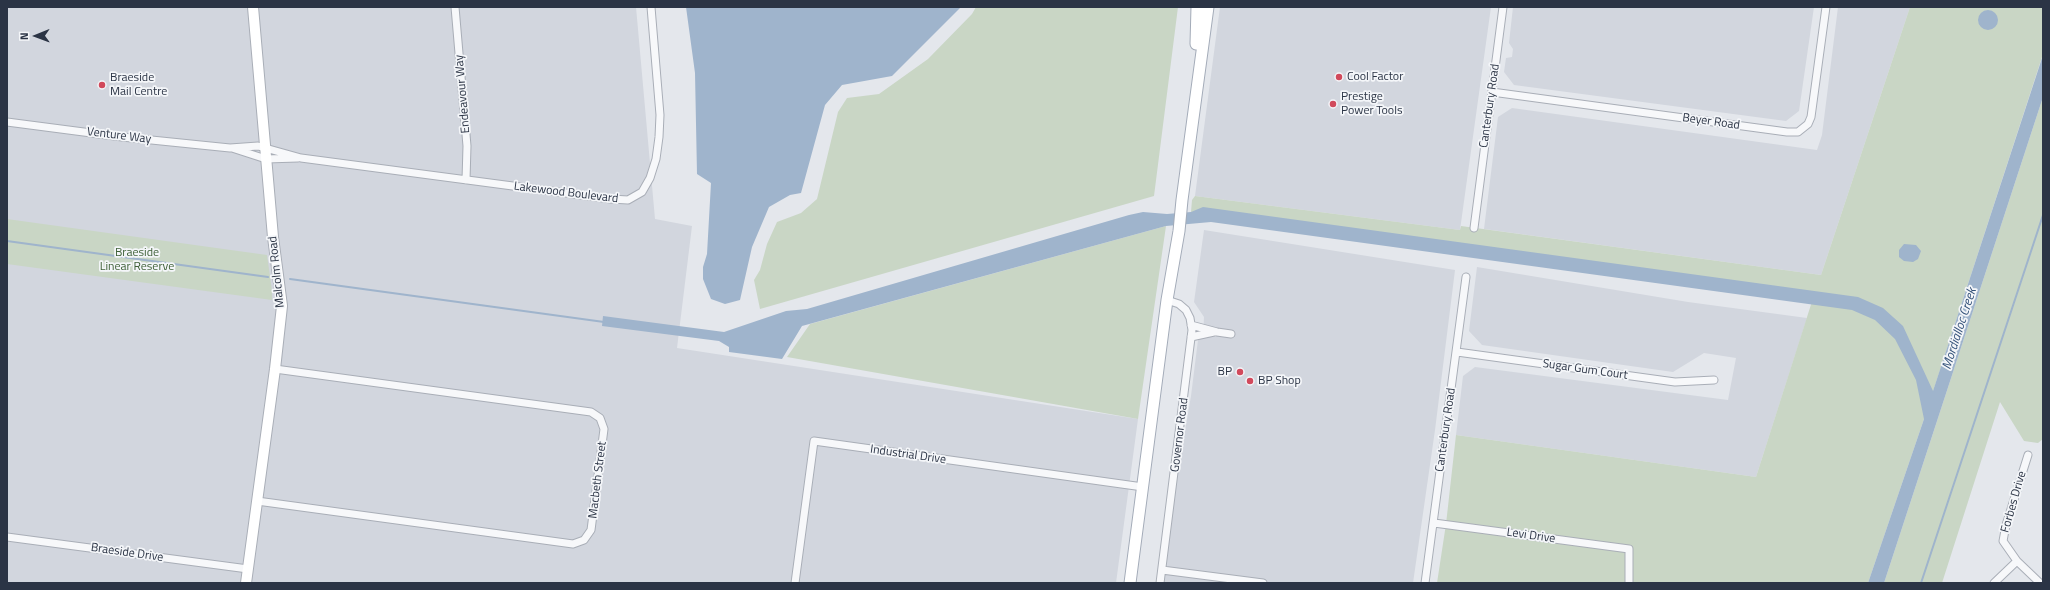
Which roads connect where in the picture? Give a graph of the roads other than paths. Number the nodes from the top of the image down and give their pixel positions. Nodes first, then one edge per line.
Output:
1 (253, 7) edge
2 (455, 7) edge
3 (651, 7) edge
4 (1198, 7) edge
5 (1208, 7) edge
6 (1503, 7) edge
7 (1826, 7) edge
8 (1492, 92) junction
9 (1195, 100) junction
10 (7, 122) edge
11 (265, 147) junction
12 (230, 148) junction
13 (301, 158) junction
14 (266, 159) junction
15 (466, 180) junction
16 (1474, 228) dead end
17 (1466, 276) dead end
18 (1167, 300) junction
19 (1191, 325) junction
20 (1217, 332) junction
21 (1231, 334) dead end
22 (1192, 336) junction
23 (1456, 352) junction
24 (275, 369) junction
25 (1714, 380) dead end
26 (2028, 455) dead end
27 (1143, 487) junction
28 (257, 501) junction
29 (1434, 522) junction
30 (7, 537) edge
31 (2017, 561) junction
32 (248, 569) junction
33 (1162, 570) junction
34 (246, 583) edge
35 (795, 583) edge
36 (1130, 583) edge
37 (1160, 583) edge
38 (1263, 583) edge
39 (1425, 583) edge
40 (1629, 583) edge
41 (1994, 583) edge
42 (2040, 583) edge

1 - 11 street, Malcolm Road
2 - 15 street, Endeavour Way
3 - 15 street, Lakewood Boulevard
4 - 9 main road
5 - 9 main road
6 - 8 street, Canterbury Road
7 - 8 street, Beyer Road
8 - 16 street, Canterbury Road
9 - 18 main road
10 - 12 street, Venture Way
11 - 12 street, Venture Way
11 - 13 street, Lakewood Boulevard
11 - 14 street, Malcolm Road
12 - 14 street, Venture Way
13 - 14 street, Lakewood Boulevard
13 - 15 street, Lakewood Boulevard
14 - 24 street, Malcolm Road
17 - 23 street, Canterbury Road
18 - 19 street, Governor Road
18 - 27 main road
19 - 20 street
19 - 22 street, Governor Road
20 - 21 street
20 - 22 street
22 - 33 street, Governor Road
23 - 25 street, Sugar Gum Court
23 - 29 street, Canterbury Road
24 - 28 street, Malcolm Road
24 - 28 street, Macbeth Street
26 - 31 street, Forbes Drive
27 - 35 street, Industrial Drive
27 - 36 main road
28 - 32 street, Malcolm Road
29 - 39 street, Canterbury Road
29 - 40 street, Levi Drive
30 - 32 street, Braeside Drive
31 - 41 street
31 - 42 street, Forbes Drive
32 - 34 street, Malcolm Road
33 - 37 street, Governor Road
33 - 38 street

